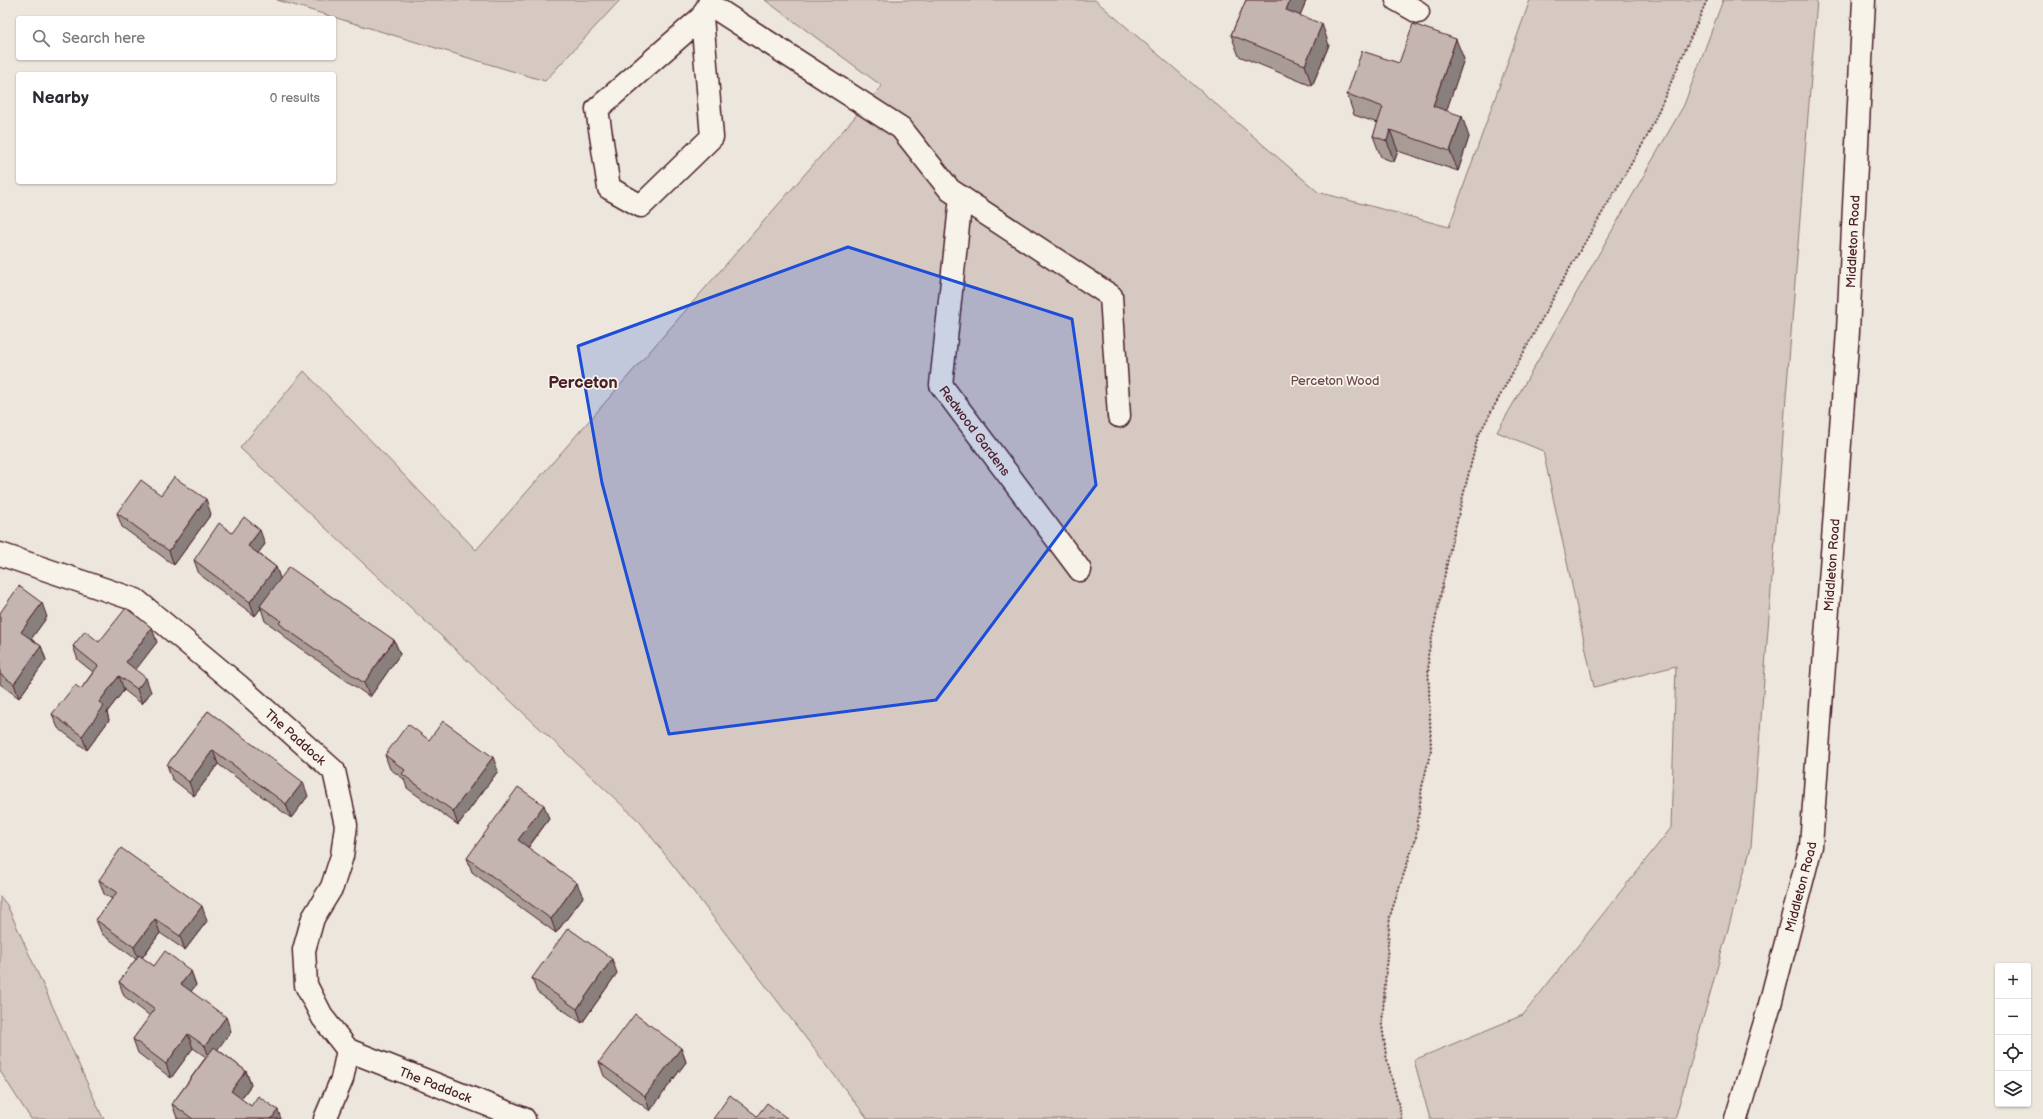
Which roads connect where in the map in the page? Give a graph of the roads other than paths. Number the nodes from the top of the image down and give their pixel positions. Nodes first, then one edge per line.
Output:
1 (1397, 0) edge
2 (1864, 0) edge
3 (707, 7) edge
4 (1418, 12) dead end
5 (961, 197) junction
6 (1119, 416) dead end
7 (0, 554) edge
8 (1080, 570) dead end
9 (348, 1050) junction
10 (325, 1119) edge
11 (524, 1119) edge
12 (1736, 1119) edge

1 - 4 main road
2 - 12 main road, Middleton Road
3 - 3 main road
3 - 5 main road
5 - 6 main road
5 - 8 main road, Redwood Gardens
7 - 9 main road, The Paddock
9 - 10 main road
9 - 11 main road, The Paddock

